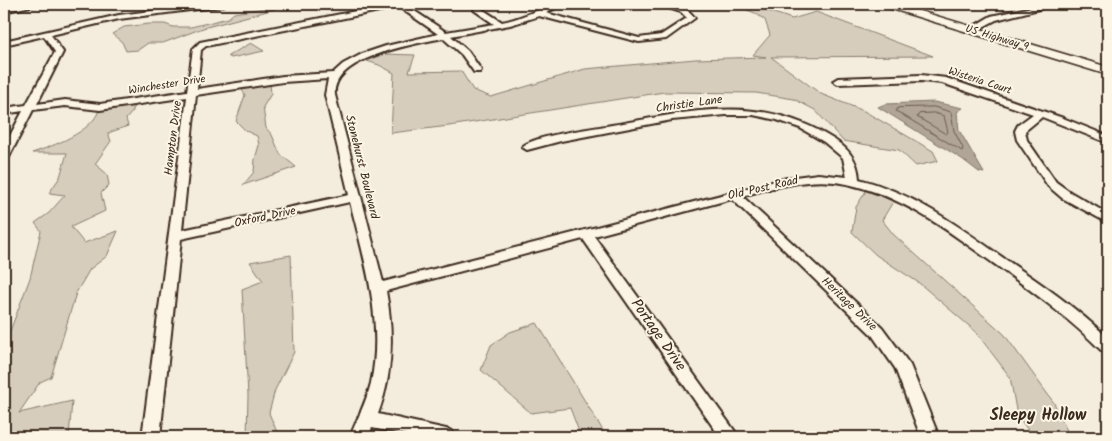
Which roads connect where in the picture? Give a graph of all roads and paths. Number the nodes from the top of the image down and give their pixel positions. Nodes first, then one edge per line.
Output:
1 (36, 4) edge
2 (178, 4) edge
3 (222, 4) edge
4 (400, 4) edge
5 (488, 4) edge
6 (560, 4) edge
7 (660, 4) edge
8 (886, 4) edge
9 (903, 4) edge
10 (1054, 4) edge
11 (4, 10) edge
12 (171, 11) junction
13 (539, 14) junction
14 (501, 25) junction
15 (978, 26) junction
16 (46, 33) junction
17 (444, 36) junction
18 (4, 43) edge
19 (1108, 65) edge
20 (477, 70) dead end
21 (1108, 71) edge
22 (334, 76) junction
23 (838, 81) dead end
24 (192, 93) junction
25 (30, 107) junction
26 (4, 111) edge
27 (1040, 114) junction
28 (1108, 140) edge
29 (527, 147) dead end
30 (4, 157) edge
31 (853, 182) junction
32 (734, 196) junction
33 (355, 197) junction
34 (1108, 219) edge
35 (586, 234) junction
36 (175, 236) junction
37 (378, 288) junction
38 (1108, 347) edge
39 (369, 420) junction
40 (151, 437) edge
41 (359, 437) edge
42 (446, 437) edge
43 (730, 437) edge
44 (930, 437) edge

1 - 11 street
2 - 12 street
3 - 12 street
4 - 17 street
4 - 24 street, Hampton Drive
5 - 14 street
6 - 13 street
7 - 13 street
8 - 21 highway, US Highway 9
9 - 15 highway, US Highway 9
10 - 15 street
12 - 16 street
13 - 14 street
14 - 17 street
15 - 19 highway, US Highway 9
16 - 18 street
16 - 25 street
17 - 20 street
17 - 22 street
22 - 24 street, Winchester Drive
22 - 33 street, Stonehurst Boulevard
23 - 27 street, Wisteria Court
24 - 25 street, Winchester Drive
24 - 36 street, Hampton Drive
25 - 26 street, Winchester Drive
25 - 30 street
27 - 28 street, Wisteria Court
27 - 34 street
29 - 31 street, Christie Lane
31 - 32 street, Old Post Road
31 - 38 street, Old Post Road
32 - 35 street, Old Post Road
32 - 44 street, Heritage Drive
33 - 36 street, Oxford Drive
33 - 37 street, Stonehurst Boulevard
35 - 37 street, Old Post Road
35 - 43 street, Portage Drive
36 - 40 street, Hampton Drive
37 - 39 street, Stonehurst Boulevard
39 - 41 street, Stonehurst Boulevard
39 - 42 street

